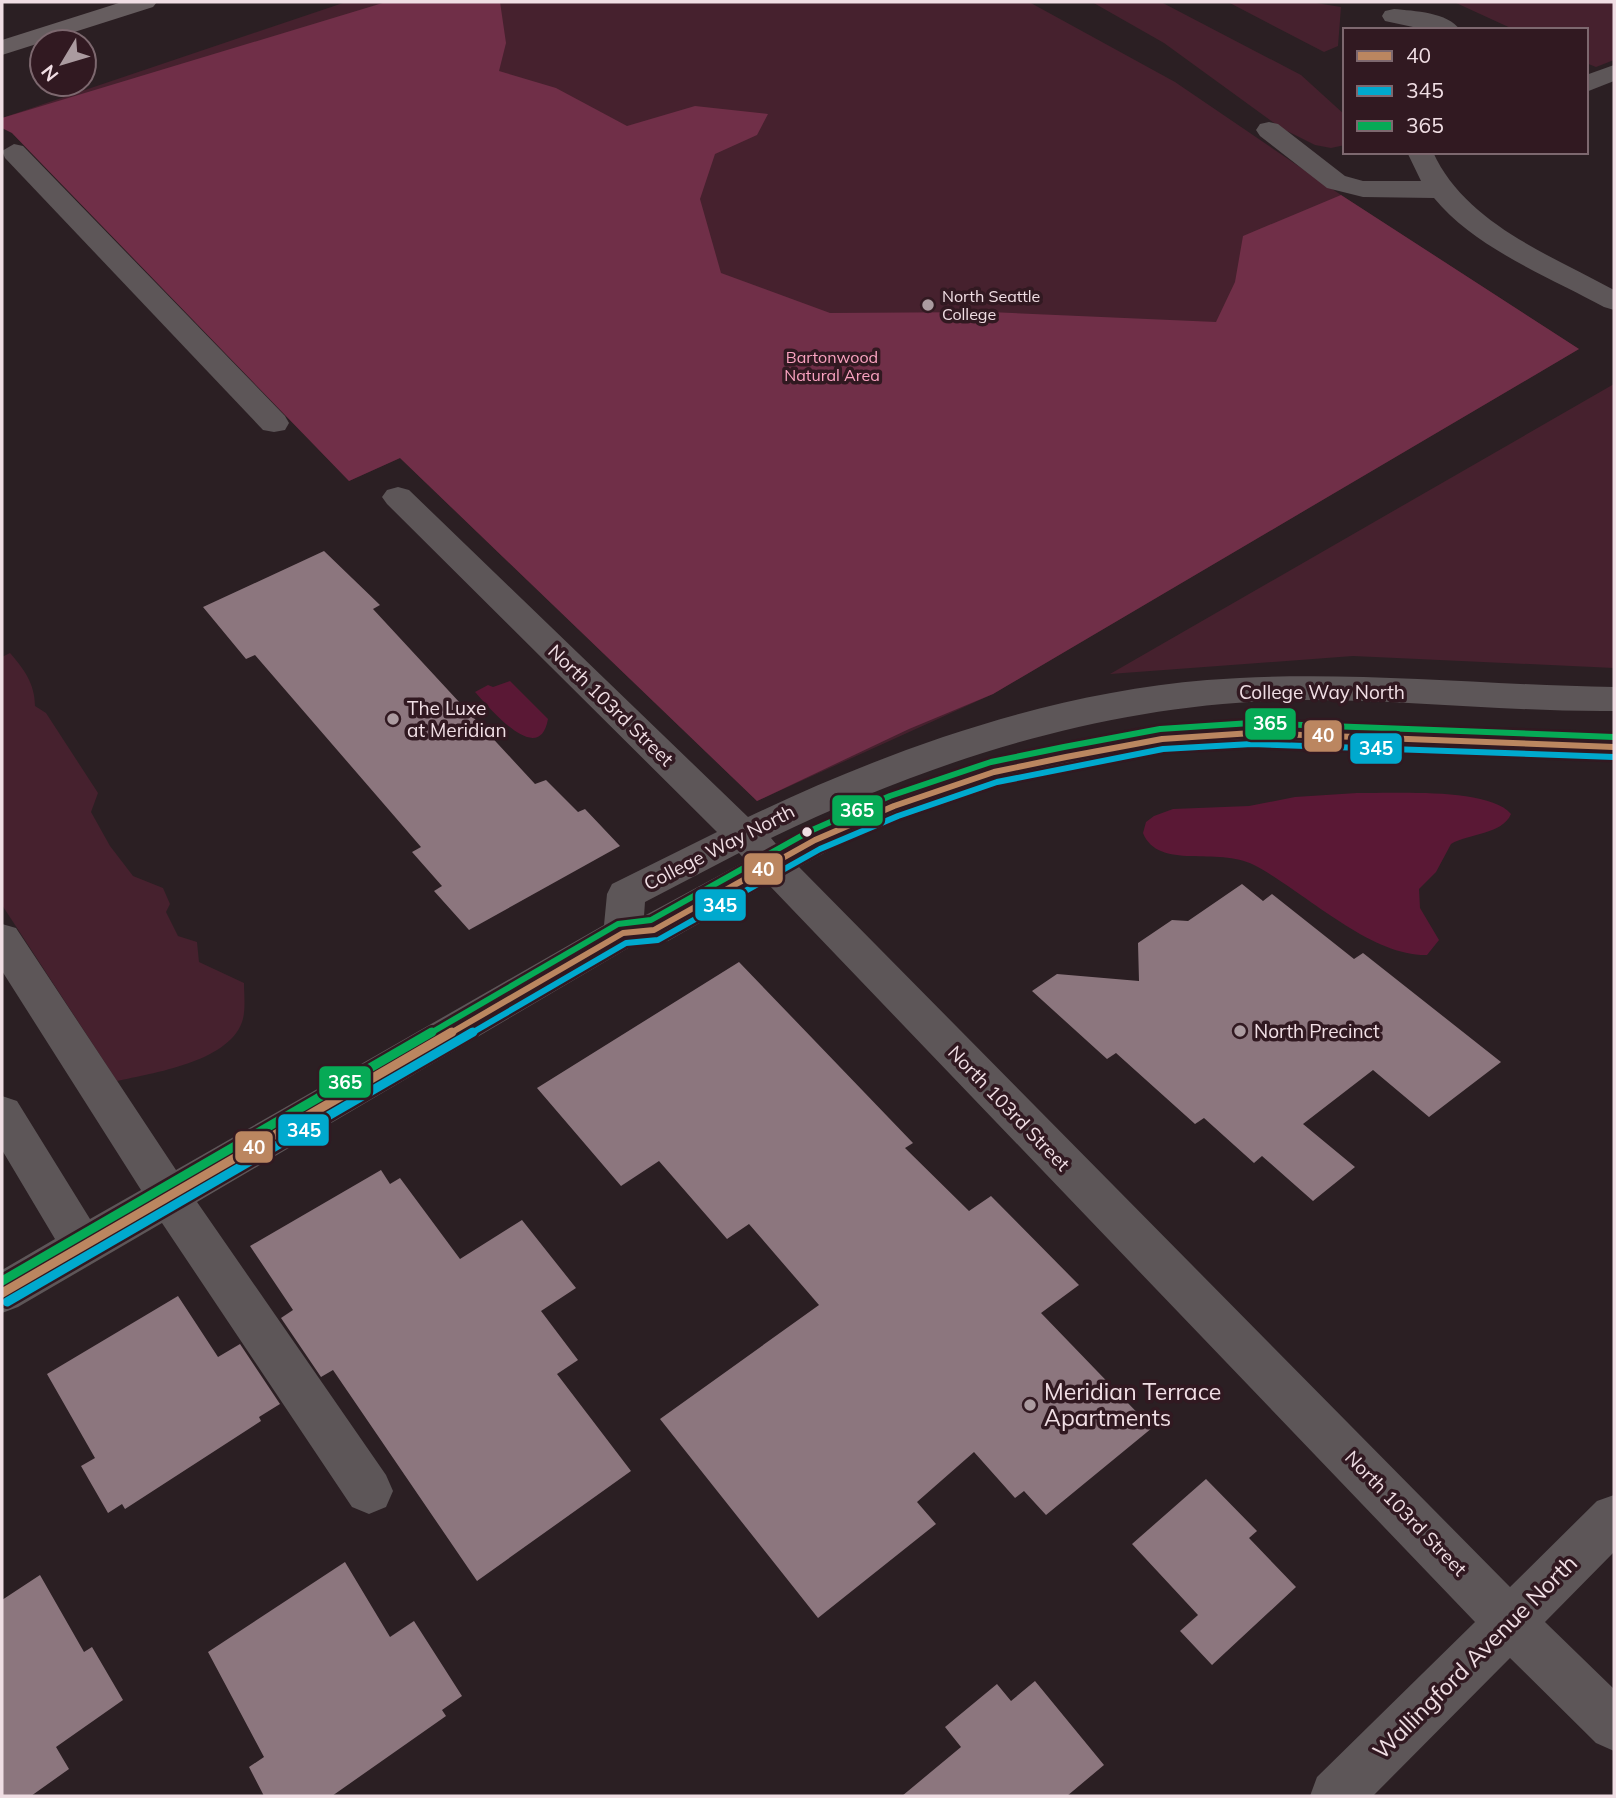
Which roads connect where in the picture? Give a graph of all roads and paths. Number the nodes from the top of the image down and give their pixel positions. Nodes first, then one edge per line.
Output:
1 (131, 2) edge
2 (145, 2) edge
3 (1393, 16) edge
4 (1443, 28) edge
5 (2, 39) edge
6 (2, 48) edge
7 (1614, 72) edge
8 (1588, 84) edge
9 (1269, 130) dead end
10 (14, 152) dead end
11 (1421, 154) edge
12 (1440, 190) junction
13 (1614, 301) edge
14 (274, 423) dead end
15 (398, 498) dead end
16 (1614, 699) edge
17 (1614, 747) edge
18 (757, 849) junction
19 (2, 939) edge
20 (2, 1113) edge
21 (169, 1197) junction
22 (83, 1246) junction
23 (2, 1293) edge
24 (369, 1491) dead end
25 (1614, 1518) edge
26 (1511, 1623) junction
27 (1614, 1725) edge
28 (1336, 1796) edge

1 - 5 highway
2 - 6 highway
3 - 4 street
7 - 8 street
9 - 12 street
10 - 14 street
11 - 12 street
12 - 13 street
15 - 18 street, North 103rd Street
16 - 18 street, College Way North
17 - 18 street, College Way North
18 - 21 street, College Way North
18 - 26 street, North 103rd Street
19 - 21 street
20 - 22 street
21 - 22 street
21 - 24 street
22 - 23 street
25 - 26 street, Wallingford Avenue North
26 - 27 street, North 103rd Street
26 - 28 street, Wallingford Avenue North

